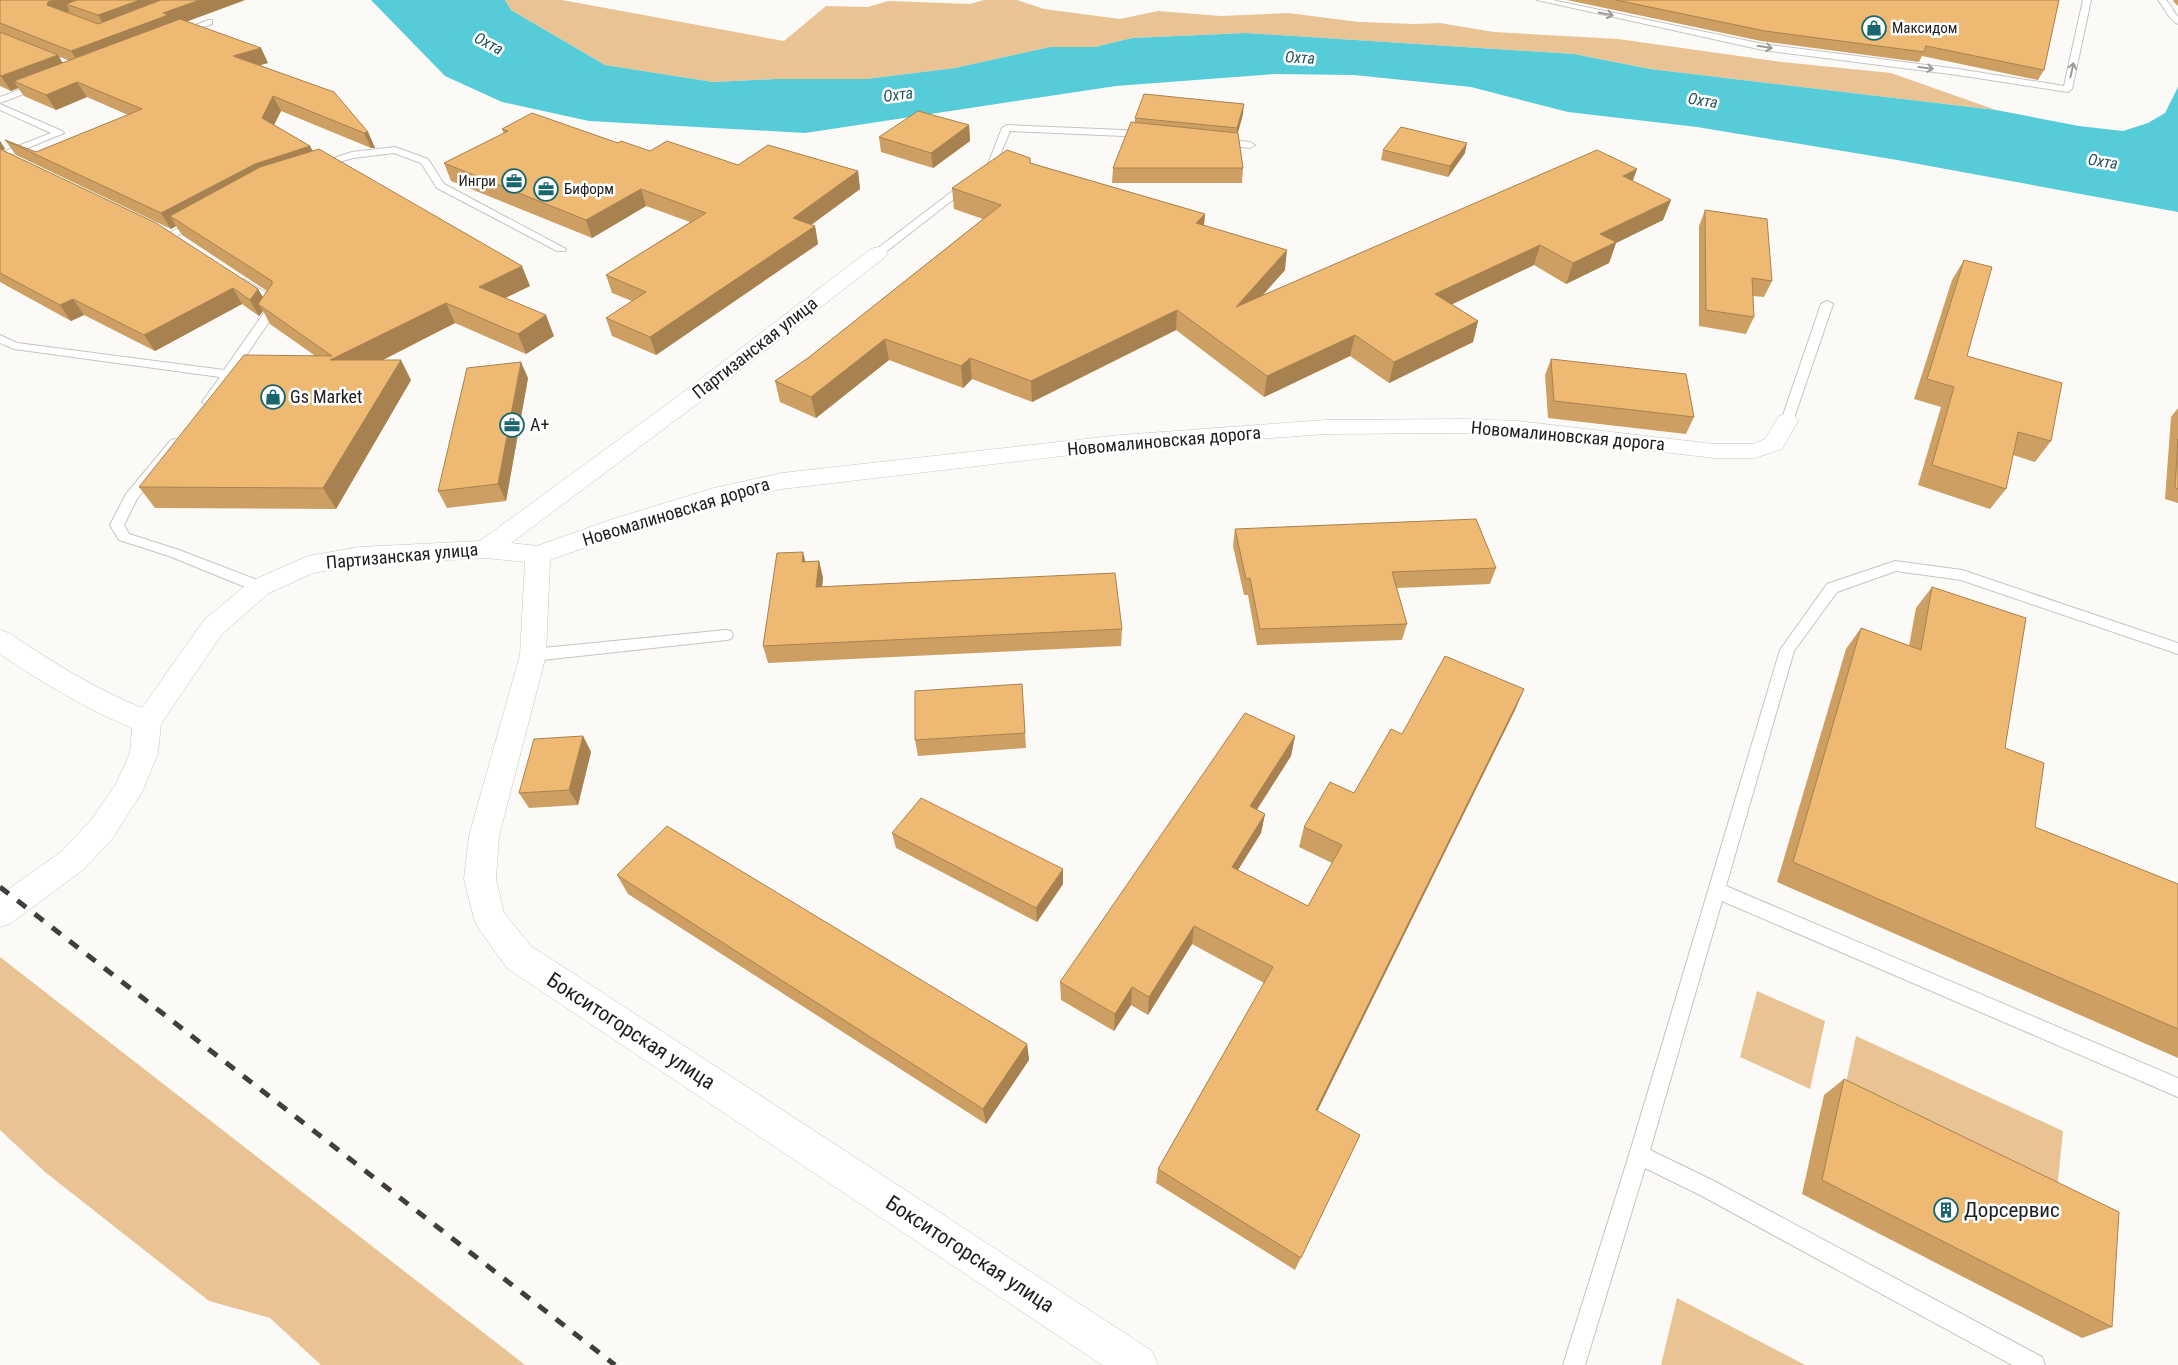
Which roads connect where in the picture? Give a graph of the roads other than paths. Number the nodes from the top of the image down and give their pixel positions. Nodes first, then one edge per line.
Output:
1 (1541, 0) edge
2 (2087, 0) edge
3 (2162, 0) edge
4 (209, 22) dead end
5 (2178, 22) edge
6 (172, 35) edge
7 (44, 84) edge
8 (3, 97) edge
9 (0, 107) edge
10 (1156, 135) edge
11 (1212, 141) edge
12 (1250, 145) dead end
13 (2, 156) edge
14 (21, 164) edge
15 (310, 167) edge
16 (206, 216) edge
17 (170, 235) edge
18 (561, 249) dead end
19 (878, 253) joint
20 (234, 276) edge
21 (1828, 304) dead end
22 (0, 338) edge
23 (227, 374) junction
24 (202, 409) edge
25 (1787, 421) joint
26 (184, 431) edge
27 (486, 549) junction
28 (538, 555) junction
29 (260, 587) junction
30 (726, 635) dead end
31 (0, 640) edge
32 (2178, 649) edge
33 (532, 655) junction
34 (147, 722) junction
35 (1716, 890) junction
36 (0, 913) edge
37 (2178, 1088) edge
38 (1639, 1155) junction
39 (1138, 1365) edge
40 (1574, 1365) edge
41 (2034, 1365) edge

1 -> 2 lane
3 - 5 lane
4 - 6 lane
7 - 8 lane
9 - 13 lane
10 - 19 lane
11 - 12 lane
13 - 14 lane
15 - 18 lane
16 - 17 lane
19 - 27 street, Партизанская улица
20 - 23 lane
21 - 25 lane
22 - 23 lane
23 - 24 lane
25 - 28 street, Новомалиновская дорога
26 - 29 lane
27 - 28 street
27 - 29 street, Партизанская улица
28 - 33 street, Бокситогорская улица
29 - 34 street, Партизанская улица
30 - 33 lane
31 - 34 street
32 - 35 lane
33 - 39 street, Бокситогорская улица
34 - 36 street, Партизанская улица
35 - 37 lane
35 - 38 lane
38 - 40 lane
38 - 41 lane

